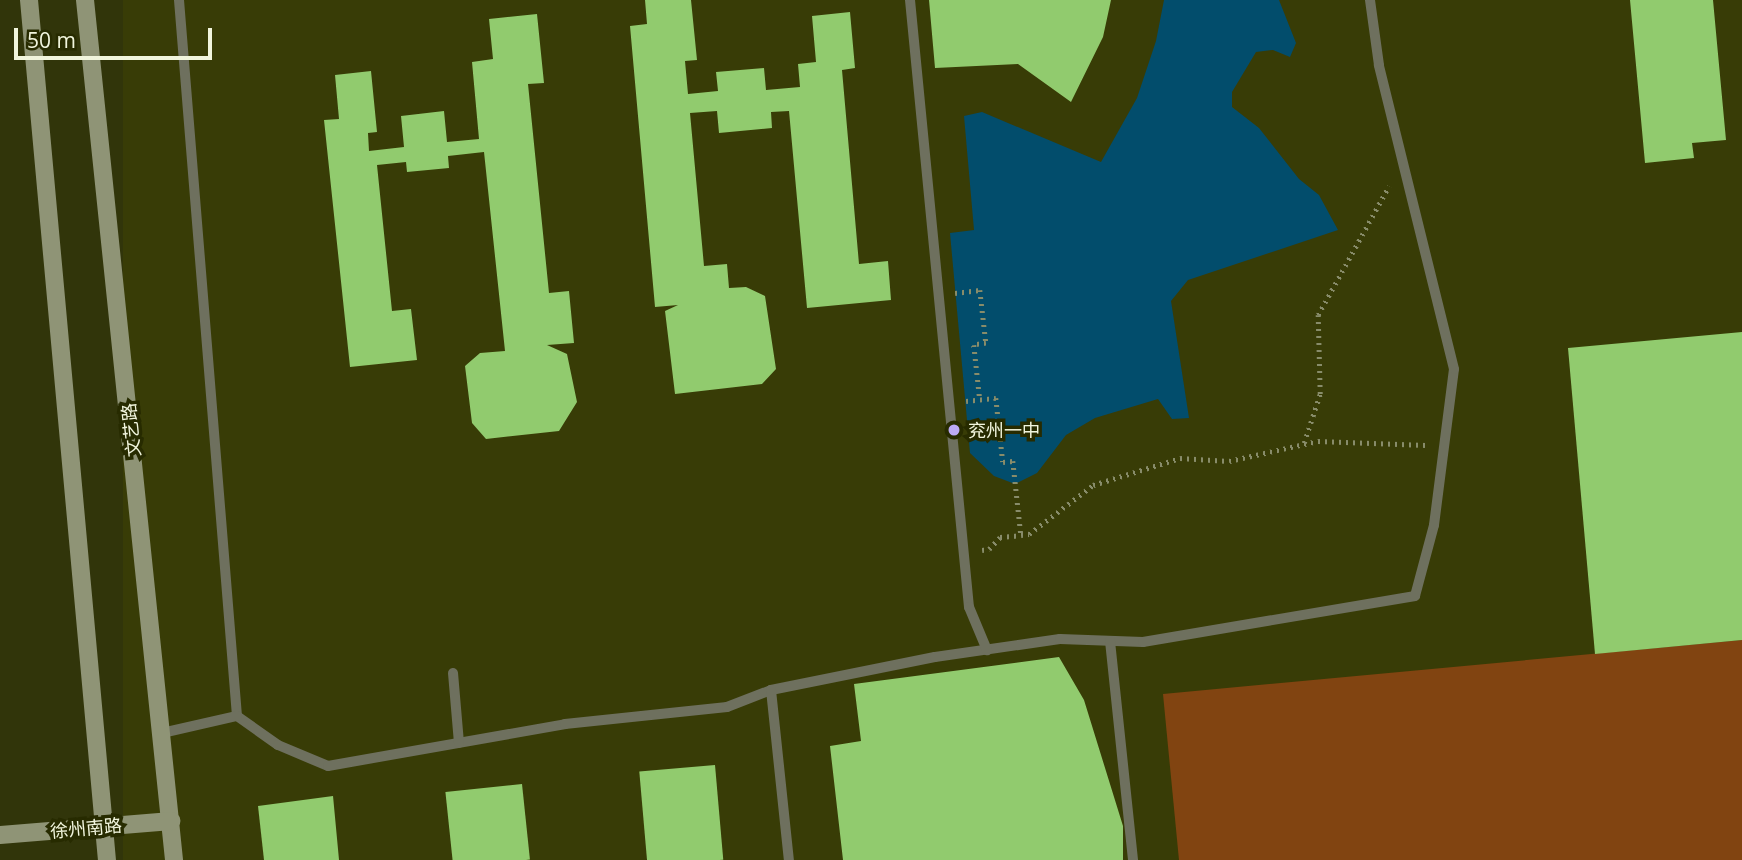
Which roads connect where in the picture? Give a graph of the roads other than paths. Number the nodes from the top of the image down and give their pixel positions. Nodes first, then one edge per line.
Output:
1 (29, 0) edge
2 (85, 0) edge
3 (178, 0) edge
4 (910, 0) edge
5 (1370, 0) edge
6 (1110, 641) junction
7 (987, 650) junction
8 (453, 673) dead end
9 (771, 690) junction
10 (237, 716) junction
11 (162, 733) junction
12 (459, 743) junction
13 (171, 821) junction
14 (104, 827) junction
15 (0, 835) edge
16 (107, 860) edge
17 (174, 860) edge
18 (789, 860) edge
19 (1133, 860) edge

1 - 14 main road
2 - 11 main road, 文艺路
3 - 10 lane
4 - 7 lane
5 - 6 lane
6 - 7 lane
6 - 19 lane
7 - 9 lane
8 - 12 lane
9 - 12 lane
9 - 18 lane
10 - 11 lane
10 - 12 lane
11 - 13 main road, 文艺路
13 - 14 main road, 徐州南路
13 - 17 main road, 文艺路
14 - 15 main road, 徐州南路
14 - 16 main road

